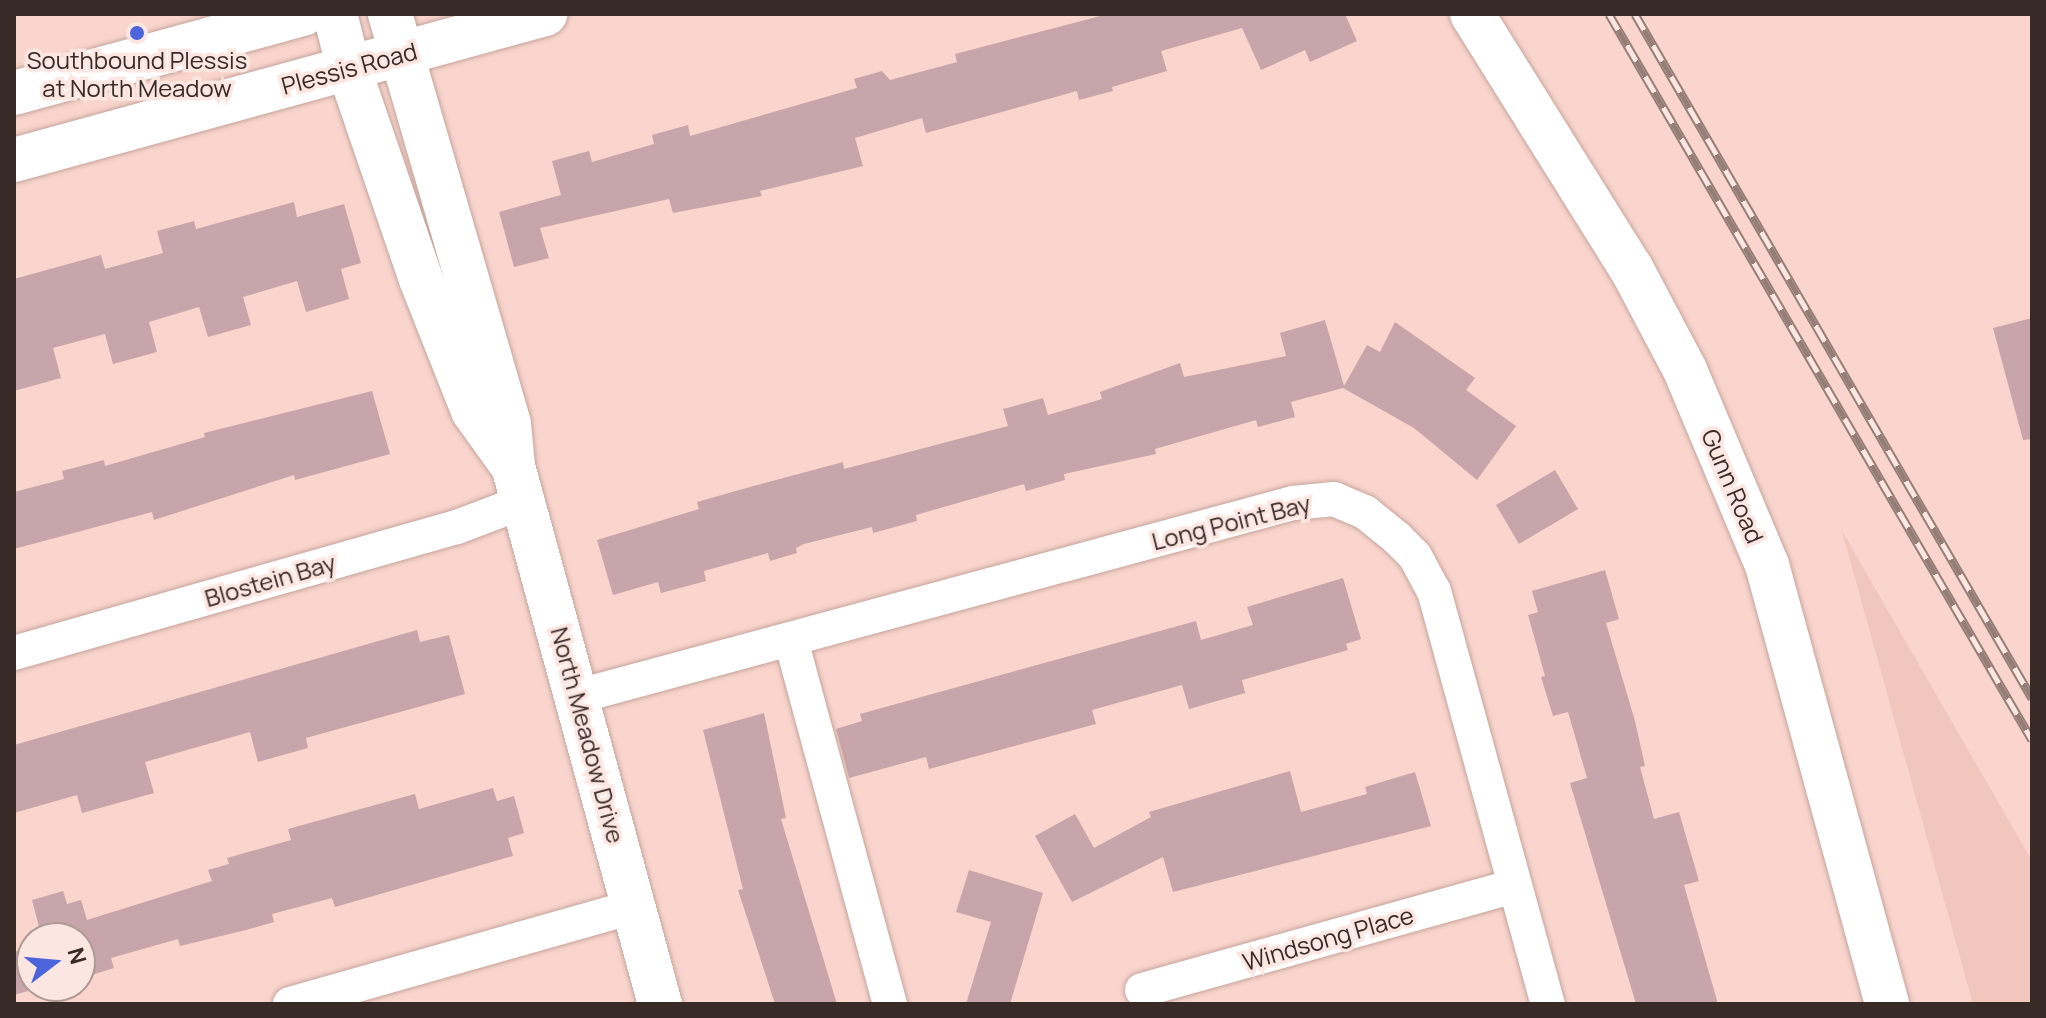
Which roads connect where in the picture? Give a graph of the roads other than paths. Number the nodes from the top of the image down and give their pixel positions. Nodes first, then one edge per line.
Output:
1 (303, 14) edge
2 (335, 14) edge
3 (545, 14) edge
4 (1472, 14) edge
5 (396, 34) edge
6 (349, 69) junction
7 (14, 93) edge
8 (14, 160) edge
9 (518, 484) junction
10 (791, 640) junction
11 (14, 653) edge
12 (579, 696) junction
13 (1514, 886) junction
14 (633, 907) junction
15 (1142, 990) dead end
16 (290, 1004) edge
17 (660, 1004) edge
18 (890, 1004) edge
19 (1548, 1004) edge
20 (1887, 1004) edge

1 - 7 street
2 - 6 street, North Meadow Drive
3 - 5 street, Plessis Road
4 - 20 street, Gunn Road
5 - 6 street, Plessis Road
5 - 9 street, North Meadow Drive
6 - 8 street, Plessis Road
6 - 9 street, North Meadow Drive
9 - 11 street, Blostein Bay
9 - 12 street, North Meadow Drive
10 - 12 street, Long Point Bay
10 - 13 street, Long Point Bay
10 - 18 street
12 - 14 street, North Meadow Drive
13 - 15 street, Windsong Place
13 - 19 street, Long Point Bay
14 - 16 street
14 - 17 street, North Meadow Drive

